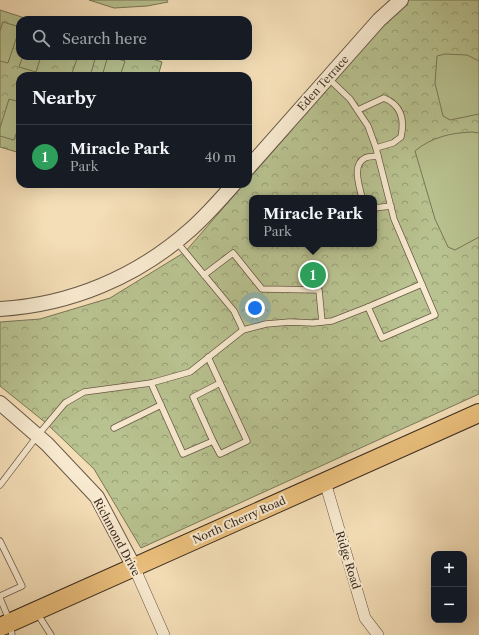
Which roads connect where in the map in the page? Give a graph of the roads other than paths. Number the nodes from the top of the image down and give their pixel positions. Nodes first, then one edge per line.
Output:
1 (401, 0) edge
2 (328, 78) junction
3 (358, 110) junction
4 (376, 148) junction
5 (378, 156) junction
6 (252, 164) edge
7 (230, 188) edge
8 (361, 195) edge
9 (390, 206) junction
10 (377, 208) edge
11 (176, 241) junction
12 (204, 275) junction
13 (422, 284) junction
14 (368, 307) junction
15 (0, 309) edge
16 (322, 322) junction
17 (243, 330) junction
18 (208, 357) junction
19 (151, 383) junction
20 (220, 383) junction
21 (0, 402) edge
22 (161, 405) junction
23 (479, 413) edge
24 (114, 428) dead end
25 (38, 435) junction
26 (213, 441) junction
27 (325, 482) junction
28 (0, 485) edge
29 (0, 541) edge
30 (134, 566) junction
31 (0, 597) edge
32 (36, 611) junction
33 (7, 628) edge
34 (51, 635) edge
35 (164, 635) edge
36 (378, 635) edge

1 - 2 street, Eden Terrace
2 - 3 lane
2 - 6 street, Eden Terrace
3 - 4 lane
3 - 4 lane
4 - 5 lane
5 - 8 lane
5 - 9 lane
7 - 11 street
9 - 10 lane
9 - 13 lane
11 - 12 lane
11 - 15 street
12 - 16 lane
12 - 17 lane
13 - 14 lane
13 - 14 lane
14 - 16 lane
16 - 17 lane
17 - 18 lane
18 - 19 lane
18 - 20 lane
19 - 22 lane
19 - 25 lane
20 - 26 lane
20 - 26 lane
21 - 25 street, Richmond Drive
22 - 24 lane
22 - 26 lane
23 - 27 main road, North Cherry Road
25 - 28 lane
25 - 30 street, Richmond Drive
27 - 30 main road, North Cherry Road
27 - 36 street, Ridge Road
29 - 31 lane
30 - 32 main road, North Cherry Road
30 - 35 street, Richmond Drive
31 - 33 lane
32 - 33 main road, North Cherry Road
32 - 34 lane

